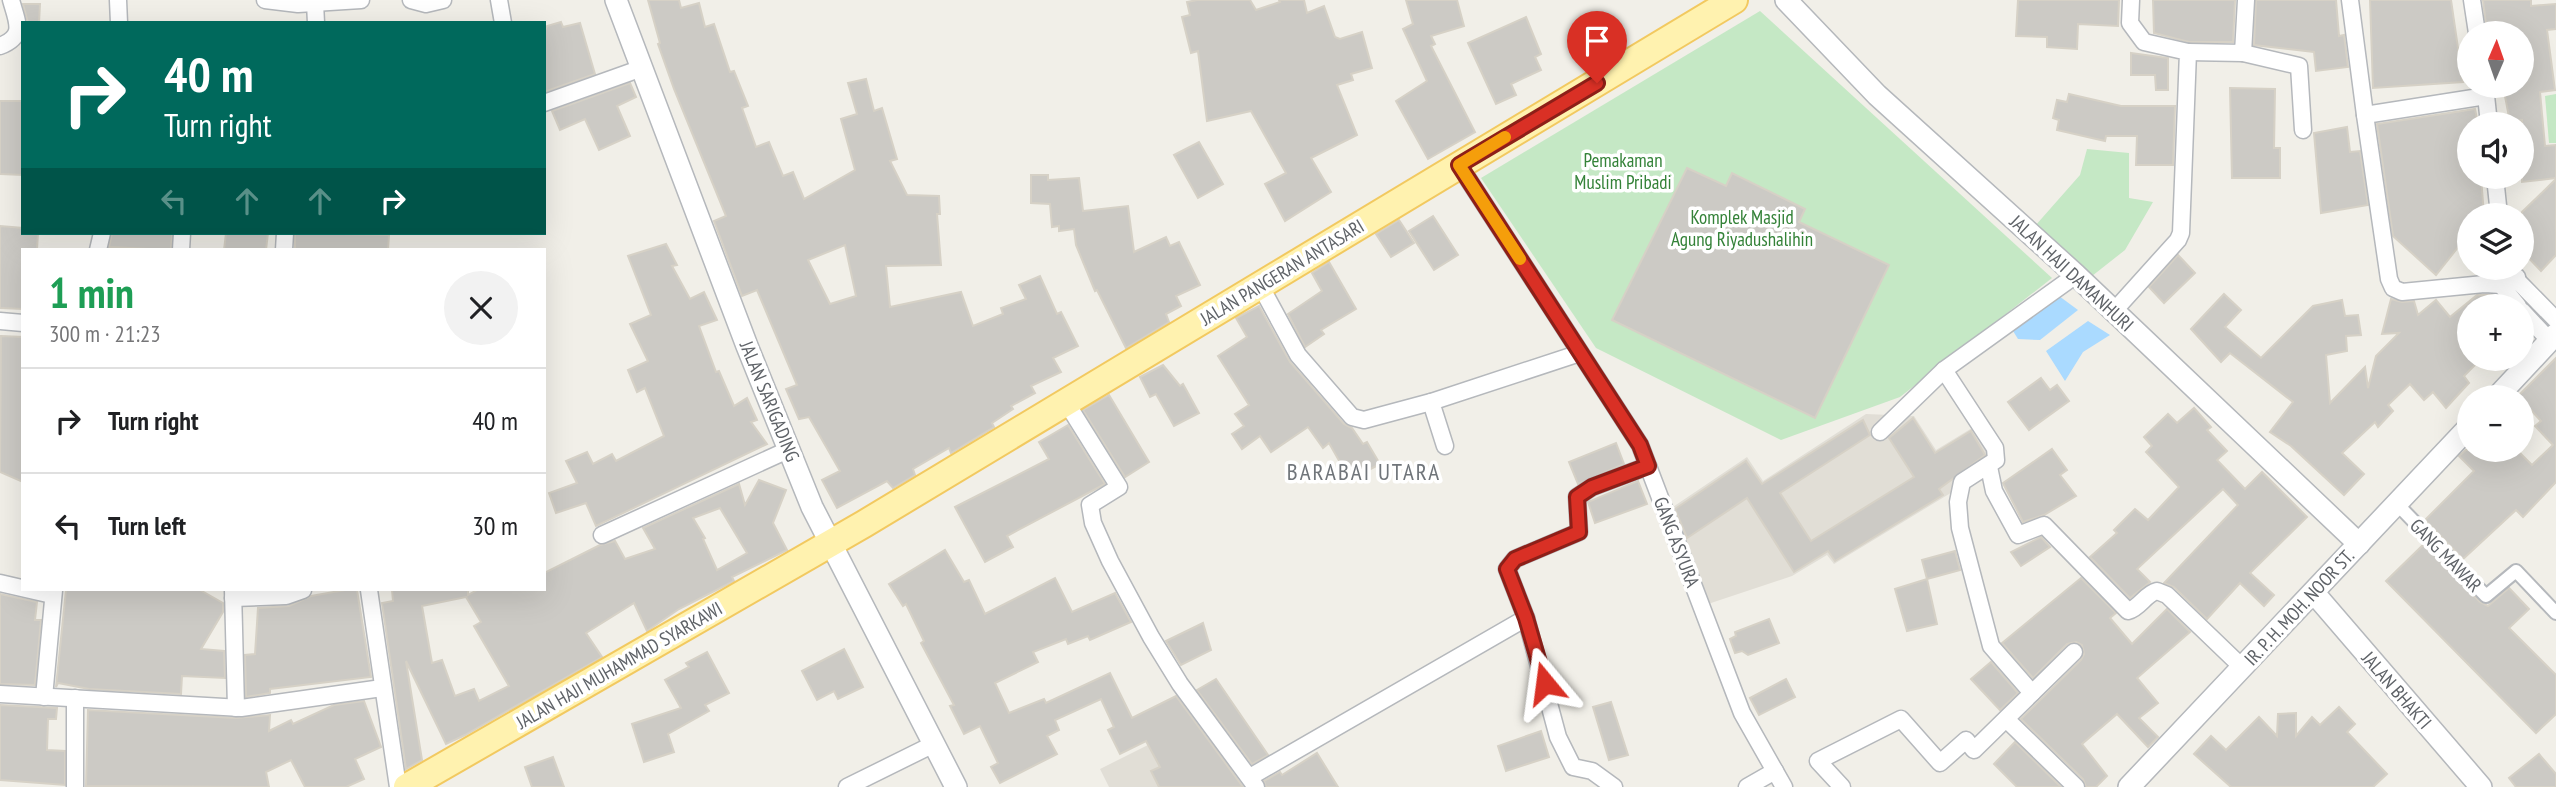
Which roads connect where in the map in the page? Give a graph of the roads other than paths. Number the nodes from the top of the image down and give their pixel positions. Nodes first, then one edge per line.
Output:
1 (11, 0) edge
2 (118, 0) edge
3 (265, 0) edge
4 (361, 0) edge
5 (411, 0) edge
6 (443, 0) edge
7 (499, 0) edge
8 (616, 0) edge
9 (1734, 0) edge
10 (1786, 0) edge
11 (2130, 0) edge
12 (2246, 0) edge
13 (2350, 0) edge
14 (2472, 0) edge
15 (314, 4) junction
16 (119, 21) edge
17 (316, 21) edge
18 (503, 21) edge
19 (2475, 21) edge
20 (0, 46) edge
21 (2188, 52) junction
22 (2243, 53) junction
23 (642, 68) junction
24 (2457, 97) edge
25 (546, 102) edge
26 (2365, 115) junction
27 (2303, 130) dead end
28 (1459, 165) junction
29 (2076, 275) junction
30 (1260, 285) junction
31 (2501, 285) junction
32 (2508, 294) edge
33 (2114, 311) junction
34 (2556, 320) edge
35 (0, 321) edge
36 (2534, 321) edge
37 (21, 323) edge
38 (2553, 338) edge
39 (1580, 353) junction
40 (1944, 370) junction
41 (2508, 385) edge
42 (1066, 402) junction
43 (1431, 402) junction
44 (1880, 432) dead end
45 (2457, 440) edge
46 (1445, 446) dead end
47 (790, 449) junction
48 (1648, 466) junction
49 (1989, 467) junction
50 (2397, 504) junction
51 (602, 535) dead end
52 (831, 543) junction
53 (2359, 544) junction
54 (0, 583) edge
55 (21, 587) edge
56 (300, 591) edge
57 (369, 591) edge
58 (53, 592) edge
59 (2314, 593) junction
60 (233, 594) edge
61 (2556, 613) edge
62 (1526, 618) junction
63 (2074, 652) dead end
64 (2243, 668) junction
65 (382, 688) junction
66 (2032, 693) junction
67 (0, 694) edge
68 (44, 697) junction
69 (75, 698) junction
70 (236, 708) junction
71 (2006, 719) junction
72 (934, 744) junction
73 (1775, 771) junction
74 (1253, 782) edge
75 (1838, 782) edge
76 (75, 787) edge
77 (397, 787) edge
78 (407, 787) edge
79 (847, 787) edge
80 (956, 787) edge
81 (1614, 787) edge
82 (1747, 787) edge
83 (1784, 787) edge
84 (1819, 787) edge
85 (2076, 787) edge
86 (2129, 787) edge
87 (2481, 787) edge

1 - 20 street
2 - 16 street
3 - 15 street
4 - 15 street
5 - 6 street
7 - 18 street
8 - 23 street, JALAN SARIGADING
9 - 28 main road, JALAN PANGERAN ANTASARI
10 - 29 street, JALAN HAJI DAMANHURI
11 - 21 street
12 - 22 street
13 - 26 street
14 - 19 street
15 - 17 street
21 - 22 street
21 - 33 street
22 - 27 street
23 - 25 street
23 - 47 street, JALAN SARIGADING
24 - 26 street
26 - 31 street
28 - 30 main road, JALAN PANGERAN ANTASARI
28 - 39 street, GANG ASYURA
29 - 33 street, JALAN HAJI DAMANHURI
29 - 40 street
30 - 42 main road, JALAN PANGERAN ANTASARI
30 - 43 street
31 - 32 street
31 - 34 street
33 - 53 street, JALAN HAJI DAMANHURI
35 - 37 street
36 - 38 street
38 - 41 street
39 - 43 street
39 - 48 street, GANG ASYURA
40 - 44 street
40 - 49 street
42 - 52 main road, JALAN PANGERAN ANTASARI
42 - 74 street
43 - 46 street
45 - 50 street, IR. P. H. MOH. NOOR ST.
47 - 51 street
47 - 52 street, JALAN SARIGADING
48 - 62 street
48 - 73 street, GANG ASYURA
49 - 64 street
49 - 66 street
50 - 53 street, IR. P. H. MOH. NOOR ST.
50 - 61 street, GANG MAWAR
52 - 72 street, JALAN SARIGADING
52 - 78 main road, JALAN HAJI MUHAMMAD SYARKAWI
53 - 59 street, IR. P. H. MOH. NOOR ST.
54 - 55 street
56 - 60 street
57 - 65 street
58 - 68 street
59 - 64 street, IR. P. H. MOH. NOOR ST.
59 - 87 street, JALAN BHAKTI
60 - 70 street
62 - 74 street
62 - 81 street
63 - 66 street
64 - 86 street, IR. P. H. MOH. NOOR ST.
65 - 70 street
65 - 77 street
66 - 71 street
67 - 68 street
68 - 69 street
69 - 70 street
69 - 76 street
71 - 75 street
71 - 85 street
72 - 79 street
72 - 80 street, JALAN SARIGADING
73 - 82 street
73 - 83 street, GANG ASYURA
75 - 84 street

